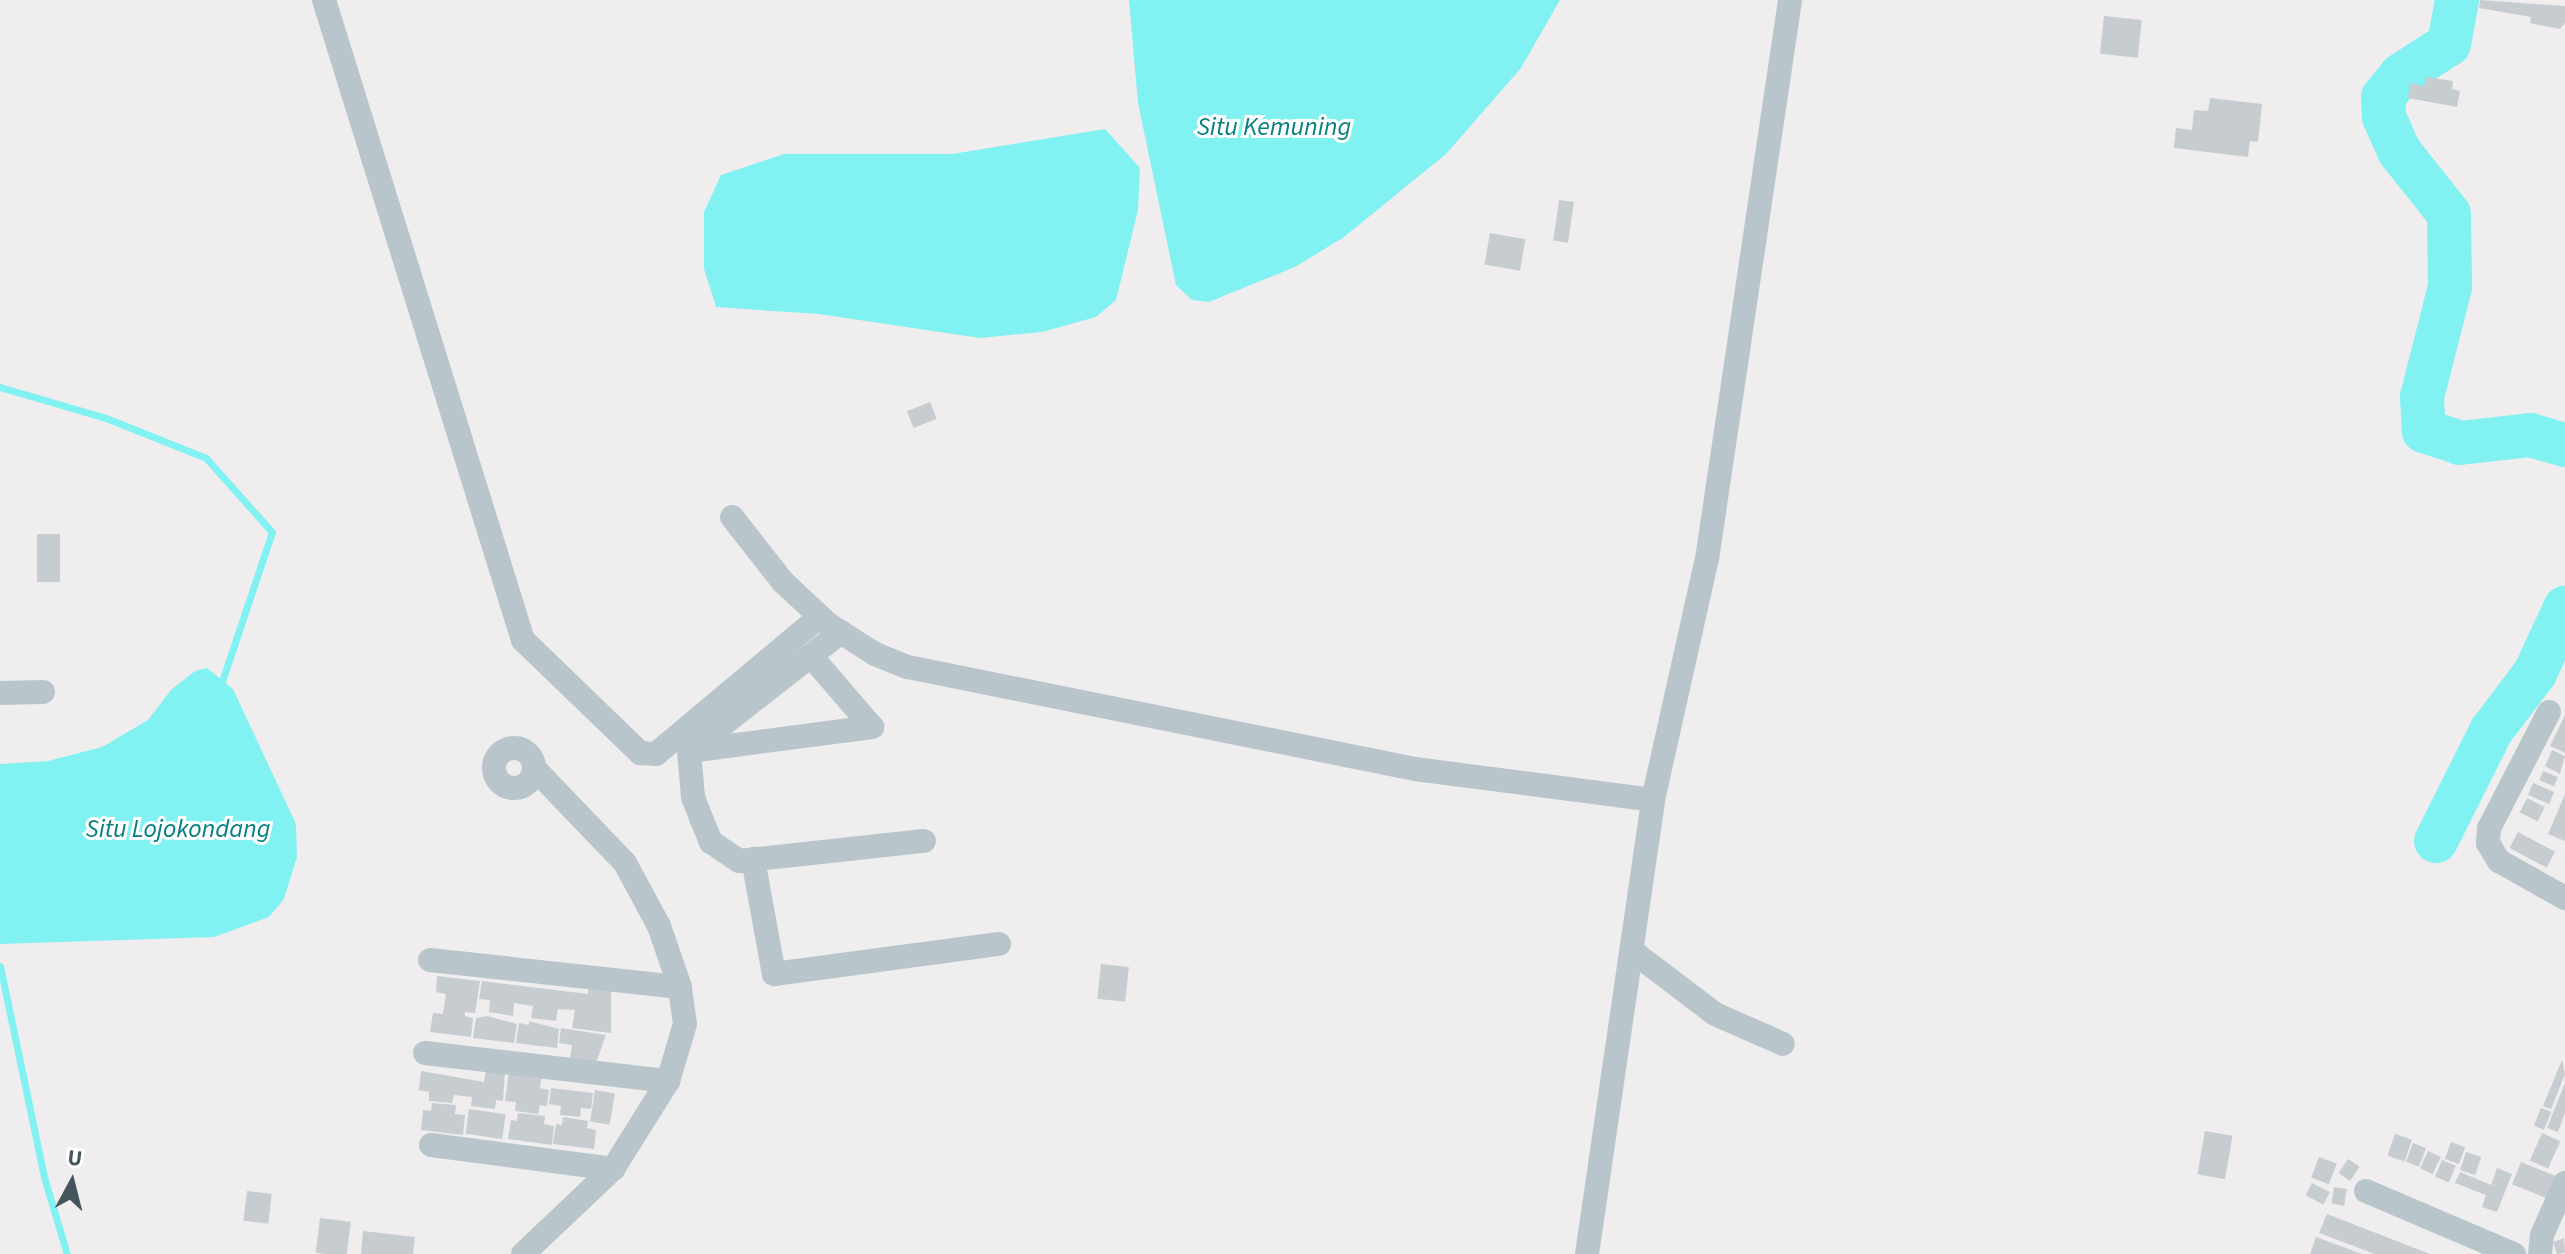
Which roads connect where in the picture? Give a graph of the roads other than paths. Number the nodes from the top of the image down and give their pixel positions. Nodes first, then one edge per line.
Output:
1 (324, 0) edge
2 (1790, 0) edge
3 (732, 517) dead end
4 (819, 617) junction
5 (841, 632) junction
6 (811, 656) junction
7 (43, 692) dead end
8 (0, 693) edge
9 (2549, 712) dead end
10 (689, 751) junction
11 (535, 769) dead end
12 (1653, 800) junction
13 (924, 841) dead end
14 (753, 859) junction
15 (2565, 898) edge
16 (999, 944) dead end
17 (1632, 951) junction
18 (430, 960) dead end
19 (680, 987) junction
20 (1783, 1044) dead end
21 (425, 1053) dead end
22 (668, 1081) junction
23 (431, 1145) dead end
24 (613, 1169) junction
25 (2565, 1183) edge
26 (2366, 1191) dead end
27 (523, 1254) edge
28 (1587, 1254) edge
29 (2514, 1254) edge
30 (2540, 1254) edge

1 - 4 street
2 - 12 street
3 - 4 street
4 - 5 street
5 - 6 street
5 - 12 street
6 - 10 street
6 - 10 street
7 - 8 street
9 - 15 street
10 - 14 street
11 - 19 street
12 - 17 street
13 - 14 street
14 - 16 street
17 - 20 street
17 - 28 street
18 - 19 street
19 - 22 street
21 - 22 street
22 - 24 street
23 - 24 street
24 - 27 street
25 - 30 street
26 - 29 street

